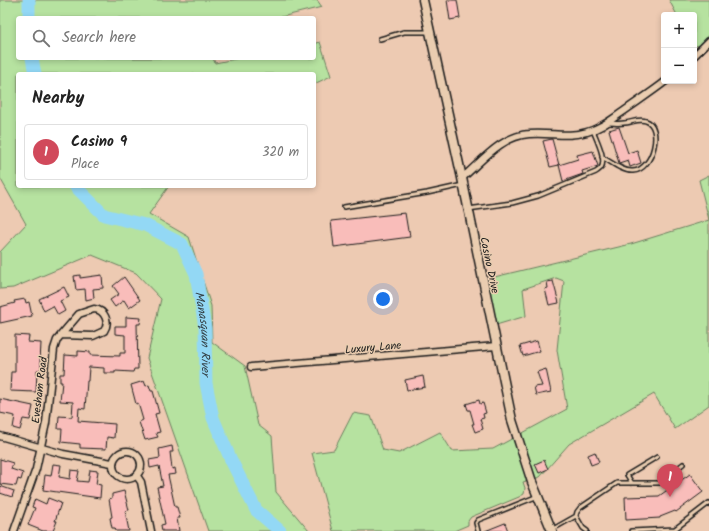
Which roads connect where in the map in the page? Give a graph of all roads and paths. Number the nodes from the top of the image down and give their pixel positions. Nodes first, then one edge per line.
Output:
1 (423, 0) edge
2 (430, 32) junction
3 (380, 39) dead end
4 (709, 41) edge
5 (697, 53) edge
6 (662, 84) edge
7 (609, 123) junction
8 (593, 130) junction
9 (602, 158) junction
10 (463, 181) junction
11 (344, 207) dead end
12 (468, 209) junction
13 (61, 335) junction
14 (496, 346) junction
15 (251, 367) dead end
16 (0, 436) edge
17 (40, 448) junction
18 (657, 457) dead end
19 (112, 463) junction
20 (684, 464) dead end
21 (137, 476) junction
22 (632, 483) junction
23 (538, 496) junction
24 (709, 503) edge
25 (576, 516) junction
26 (14, 531) edge
27 (151, 531) edge
28 (478, 531) edge
29 (552, 531) edge
30 (587, 531) edge
31 (631, 531) edge

1 - 2 street, Casino Drive
2 - 3 lane
2 - 10 street, Casino Drive
4 - 5 street
6 - 7 street
7 - 8 street
7 - 9 lane
8 - 9 lane
8 - 10 street
9 - 12 lane
10 - 11 lane
10 - 12 street, Casino Drive
12 - 14 street, Casino Drive
13 - 13 street, Evesham Road
13 - 17 street, Evesham Road
14 - 15 street, Luxury Lane
14 - 23 street, Casino Drive
16 - 17 street
17 - 19 street
17 - 26 street, Evesham Road
18 - 22 lane
19 - 21 street
19 - 21 street
20 - 22 lane
21 - 27 street
22 - 25 lane
23 - 28 lane
23 - 29 street, Casino Drive
24 - 31 lane
25 - 29 lane
25 - 30 lane

